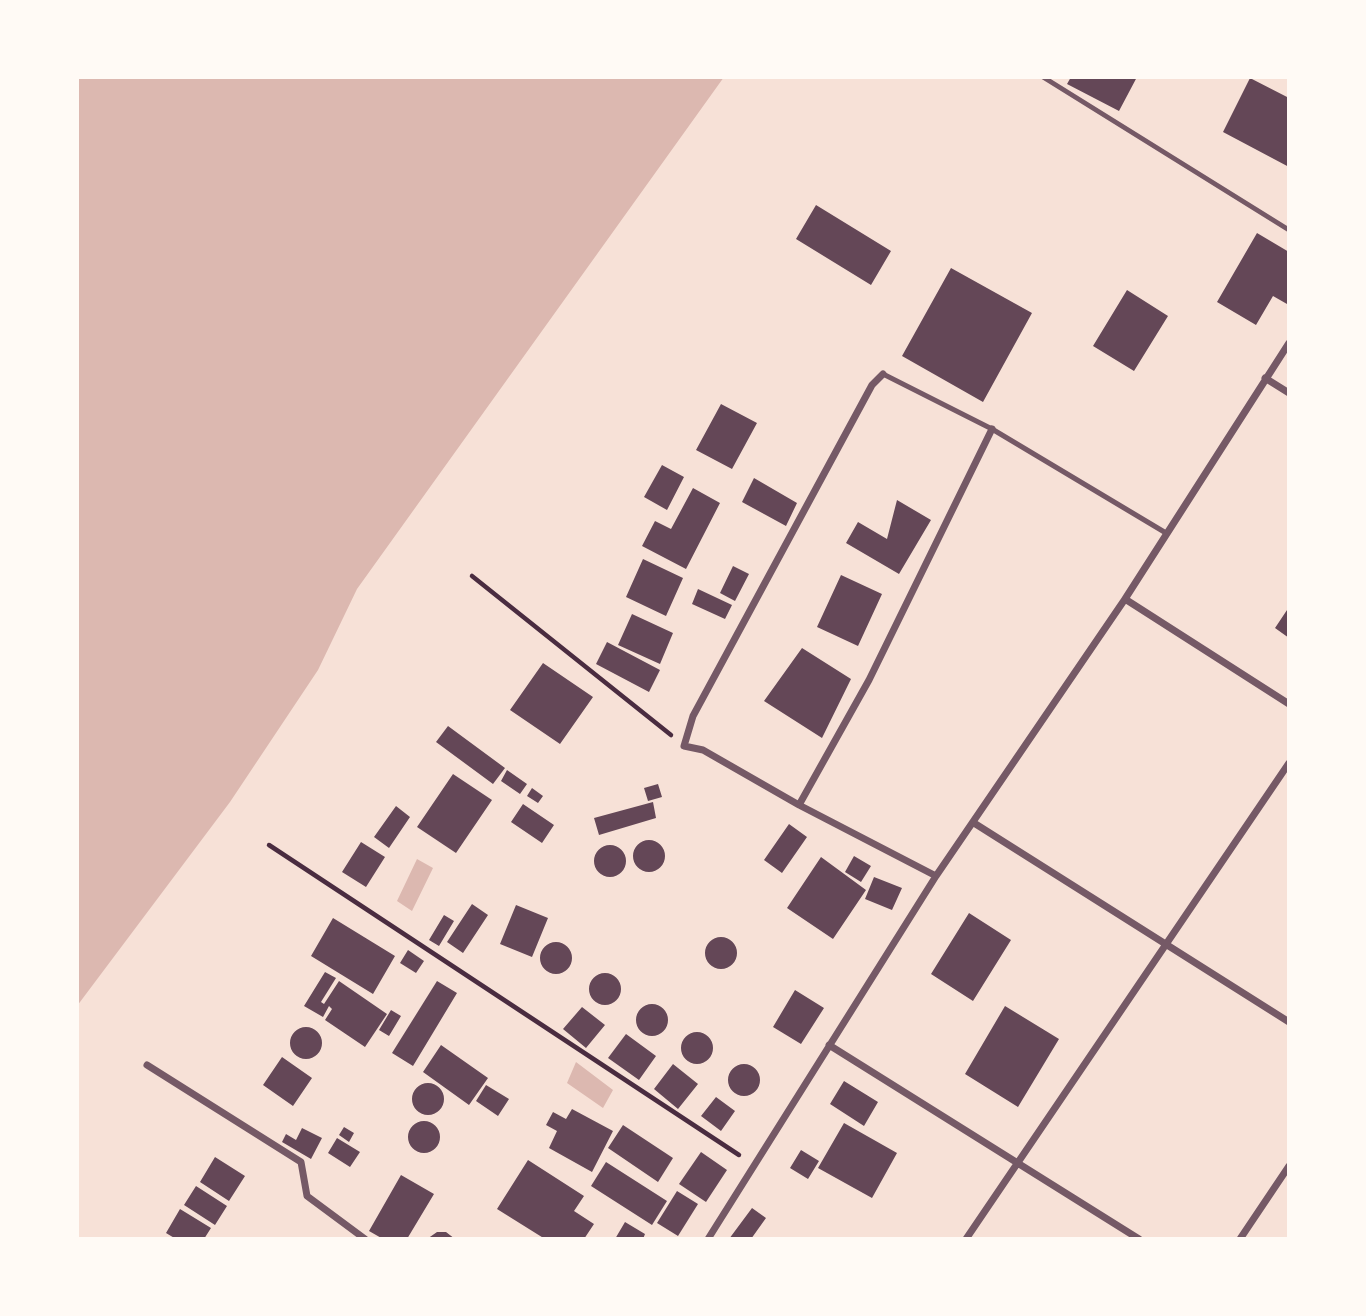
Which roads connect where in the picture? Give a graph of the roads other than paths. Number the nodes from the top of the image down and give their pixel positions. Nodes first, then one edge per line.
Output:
1 (1043, 77) edge
2 (1289, 230) edge
3 (1289, 343) edge
4 (883, 374) joint
5 (1265, 378) junction
6 (1289, 393) edge
7 (992, 429) junction
8 (1166, 533) junction
9 (1125, 598) junction
10 (1289, 705) edge
11 (1289, 763) edge
12 (799, 805) junction
13 (974, 823) junction
14 (936, 876) junction
15 (1167, 943) junction
16 (1289, 1022) edge
17 (830, 1045) junction
18 (147, 1065) dead end
19 (1019, 1164) junction
20 (1289, 1166) edge
21 (365, 1239) edge
22 (708, 1239) edge
23 (966, 1239) edge
24 (1139, 1239) edge
25 (1240, 1239) edge

1 - 2 lane
3 - 5 street
4 - 7 lane
4 - 12 street
5 - 6 street
5 - 8 street
7 - 8 lane
7 - 12 street
8 - 9 street
9 - 10 street
9 - 13 street
11 - 15 street
12 - 14 street
13 - 14 street
13 - 15 street
14 - 17 street
15 - 16 street
15 - 19 street
17 - 19 street
17 - 22 street
18 - 21 street
19 - 23 street
19 - 24 street
20 - 25 street

